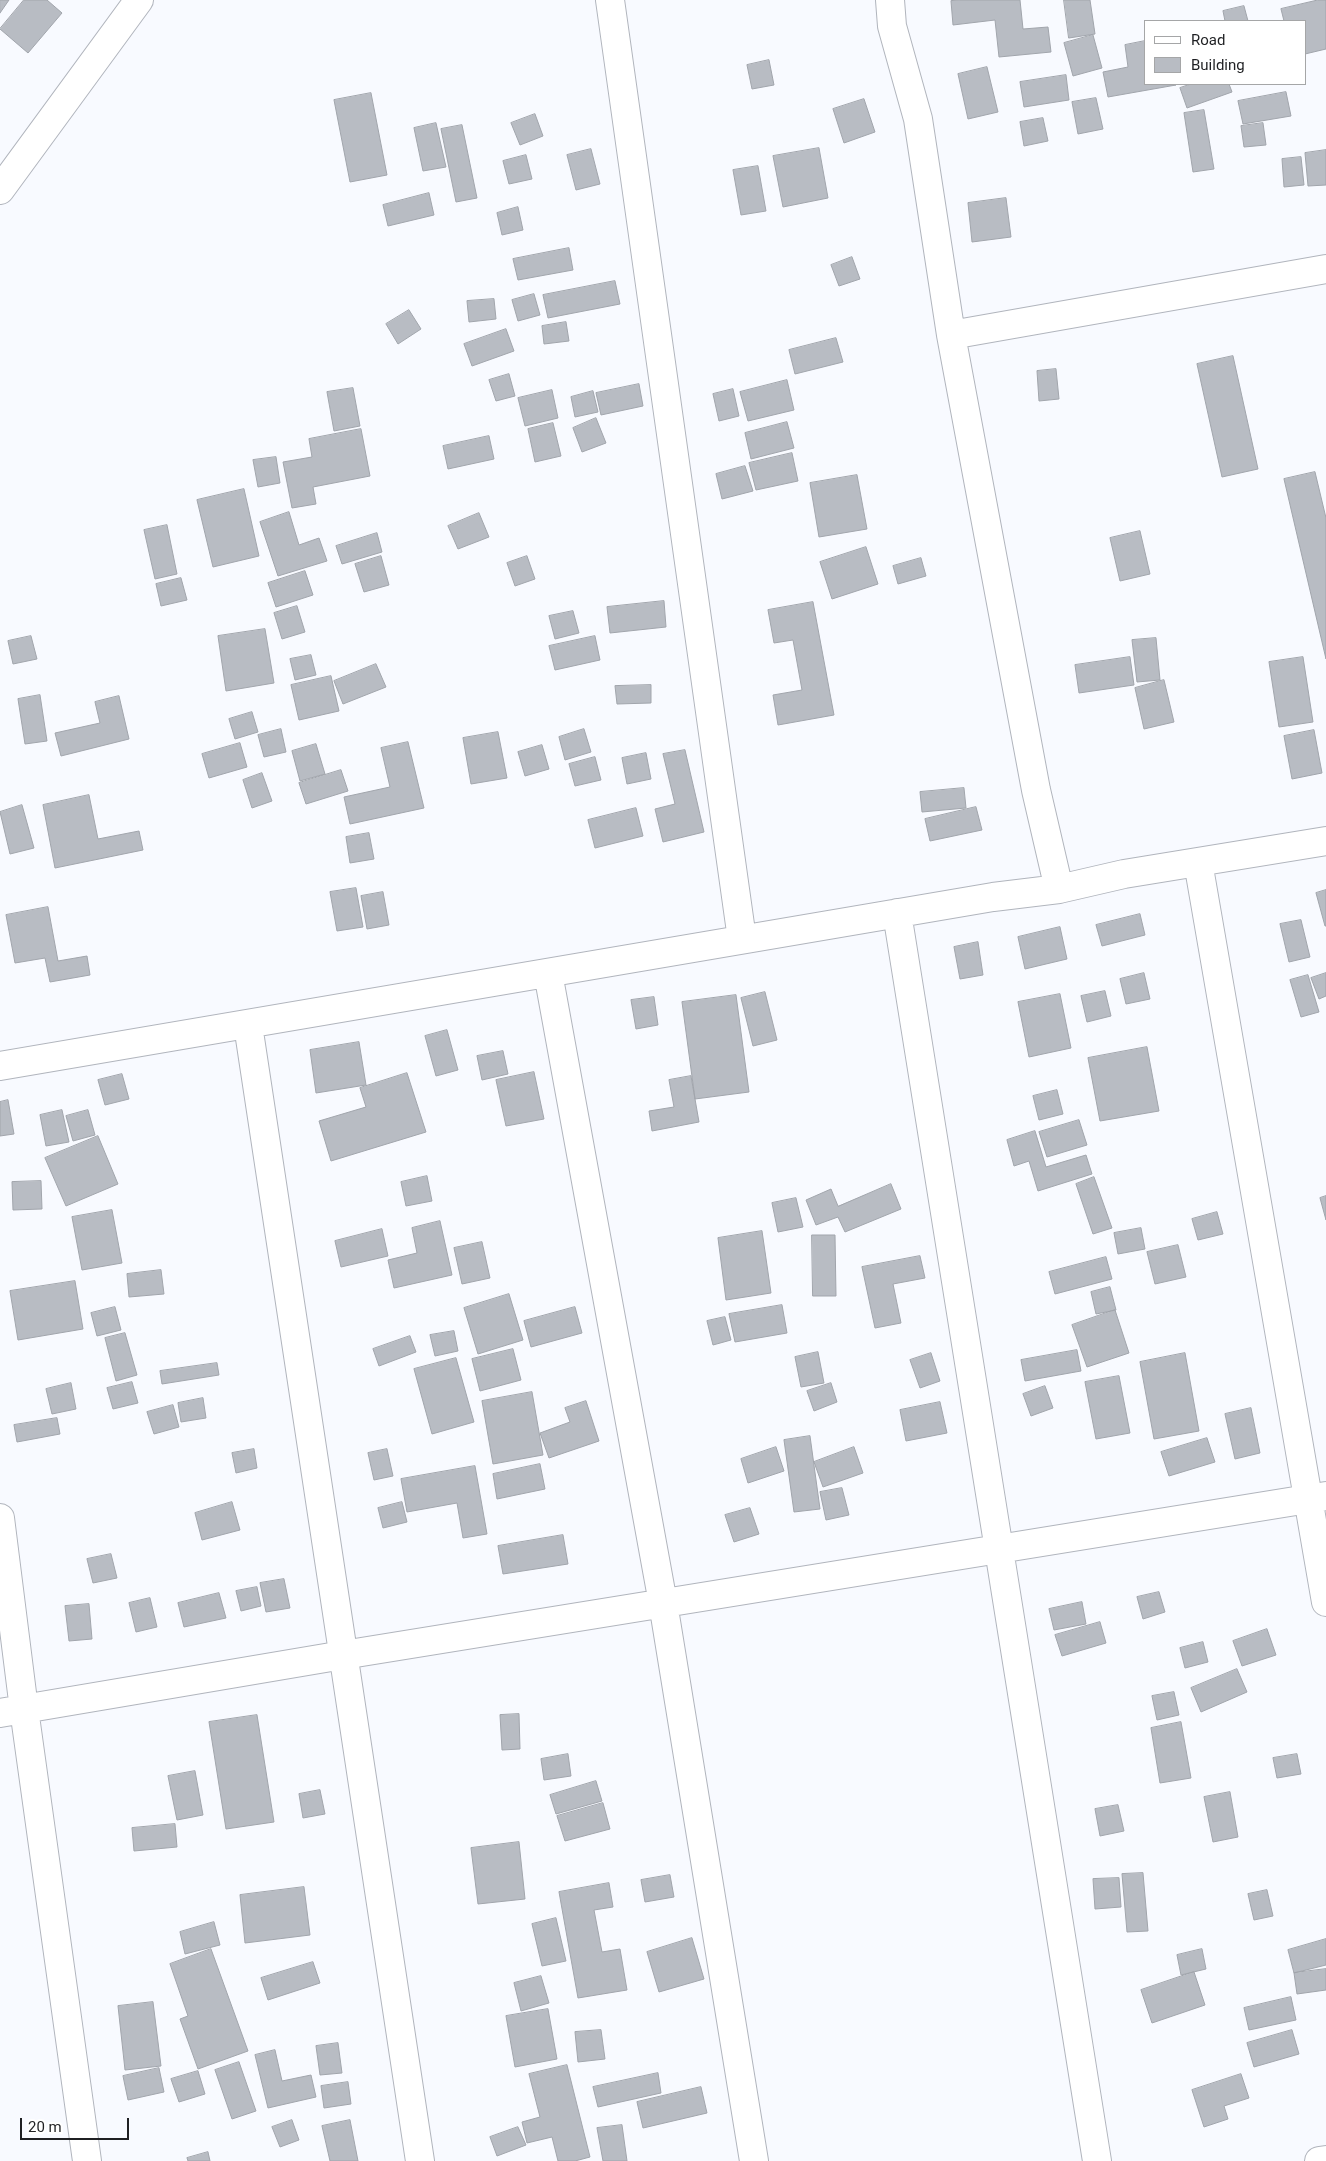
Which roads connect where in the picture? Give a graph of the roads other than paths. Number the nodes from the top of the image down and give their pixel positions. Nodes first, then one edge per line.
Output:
1 (139, 0) edge
2 (610, 0) edge
3 (890, 0) edge
4 (0, 190) edge
5 (1326, 269) edge
6 (951, 335) junction
7 (1326, 841) edge
8 (1198, 862) junction
9 (1059, 889) junction
10 (897, 913) junction
11 (742, 939) junction
12 (548, 973) junction
13 (248, 1025) junction
14 (0, 1066) edge
15 (1317, 1497) edge
16 (0, 1518) edge
17 (999, 1548) junction
18 (1326, 1602) edge
19 (663, 1603) junction
20 (343, 1655) junction
21 (12, 1711) edge
22 (1326, 2160) edge
23 (87, 2161) edge
24 (420, 2161) edge
25 (754, 2161) edge
26 (1098, 2161) edge
27 (1319, 2161) edge

1 - 4 street
2 - 11 street
3 - 6 street
5 - 6 street
6 - 9 street
7 - 8 street
8 - 9 street
8 - 15 street
9 - 10 street
10 - 11 street
10 - 17 street
11 - 12 street
12 - 13 street
12 - 19 street
13 - 14 street
13 - 20 street
15 - 17 street
15 - 18 street
16 - 21 street
17 - 19 street
17 - 26 street
19 - 20 street
19 - 25 street
20 - 21 street
20 - 24 street
21 - 23 street
22 - 27 street

